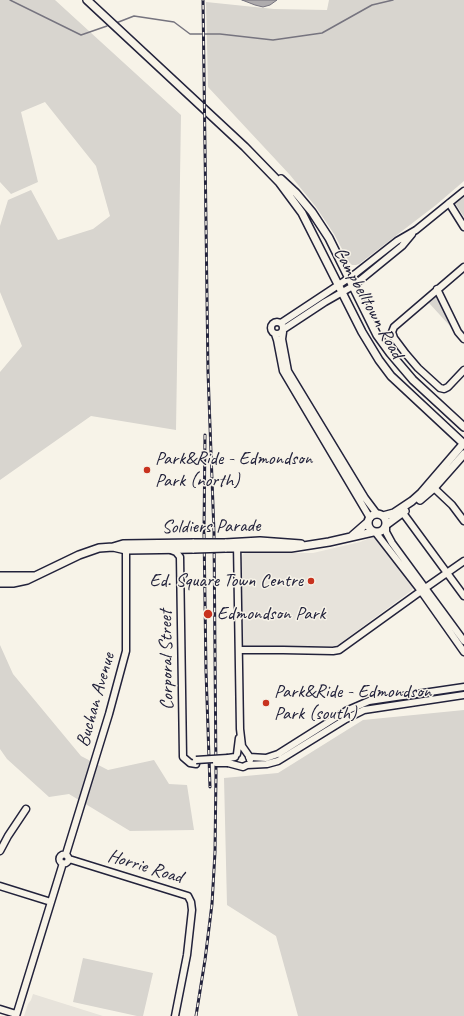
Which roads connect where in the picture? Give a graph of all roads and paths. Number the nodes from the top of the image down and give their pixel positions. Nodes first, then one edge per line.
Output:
1 (89, 1) edge
2 (262, 163) junction
3 (464, 191) edge
4 (449, 204) junction
5 (464, 226) edge
6 (416, 230) junction
7 (464, 267) edge
8 (349, 278) junction
9 (338, 285) junction
10 (353, 286) junction
11 (437, 289) junction
12 (342, 293) junction
13 (283, 328) junction
14 (275, 334) junction
15 (464, 339) edge
16 (464, 370) edge
17 (313, 412) junction
18 (464, 427) edge
19 (322, 438) junction
20 (464, 443) edge
21 (464, 454) edge
22 (434, 488) junction
23 (416, 498) junction
24 (403, 513) junction
25 (380, 515) junction
26 (369, 520) junction
27 (464, 521) edge
28 (386, 526) junction
29 (375, 532) junction
30 (352, 536) junction
31 (237, 545) junction
32 (113, 547) junction
33 (193, 547) junction
34 (169, 549) junction
35 (126, 550) junction
36 (180, 557) junction
37 (464, 561) edge
38 (447, 572) junction
39 (0, 576) edge
40 (35, 576) junction
41 (0, 583) edge
42 (423, 589) junction
43 (464, 596) edge
44 (464, 641) edge
45 (239, 650) junction
46 (464, 652) edge
47 (464, 687) edge
48 (464, 695) edge
49 (369, 701) junction
50 (370, 708) junction
51 (240, 729) junction
52 (248, 755) junction
53 (232, 758) junction
54 (247, 765) junction
55 (26, 809) dead end
56 (0, 848) edge
57 (68, 857) junction
58 (0, 886) edge
59 (51, 902) junction
60 (0, 1009) edge
61 (16, 1015) edge
62 (175, 1016) edge

1 - 2 main road, Campbelltown Road
2 - 8 main road, Campbelltown Road
2 - 9 main road, Campbelltown Road
3 - 4 street
4 - 5 street
4 - 6 street
6 - 8 street
6 - 10 street
7 - 11 street
8 - 9 street
8 - 10 main road, Campbelltown Road
9 - 12 main road, Campbelltown Road
9 - 13 street
10 - 12 street
10 - 18 main road, Campbelltown Road
11 - 15 street
11 - 16 street
12 - 13 street
12 - 20 main road, Campbelltown Road
13 - 14 street
13 - 14 street
13 - 17 street
14 - 19 street
17 - 19 street
17 - 25 street
19 - 26 street
20 - 23 main road
21 - 22 main road
22 - 23 main road
22 - 24 main road
22 - 27 street
23 - 25 main road
24 - 28 main road
24 - 38 street
25 - 26 main road
25 - 28 main road
26 - 29 main road
26 - 30 main road, Soldiers Parade
28 - 29 main road
28 - 42 street
29 - 30 main road, Soldiers Parade
29 - 42 street
30 - 31 main road, Soldiers Parade
31 - 33 main road, Soldiers Parade, bridge
31 - 45 street
32 - 33 main road, Soldiers Parade
32 - 35 main road, Soldiers Parade
32 - 40 main road, Soldiers Parade
33 - 34 main road, Soldiers Parade
33 - 36 street
34 - 35 main road, Soldiers Parade
34 - 36 street
35 - 57 street, Buchan Avenue
36 - 53 street, Corporal Street, bridge
37 - 38 street
38 - 42 street
38 - 43 street
39 - 40 main road, Soldiers Parade
40 - 41 main road, Soldiers Parade
42 - 44 street
42 - 45 street
42 - 46 street
45 - 51 street
47 - 49 street
48 - 50 street
49 - 50 street
49 - 52 street
50 - 54 street
51 - 52 street
51 - 53 street
52 - 53 street
52 - 54 street
53 - 54 street
55 - 56 street
57 - 59 street, Buchan Avenue
57 - 62 street, Horrie Road
58 - 59 street
59 - 61 street
60 - 61 street

